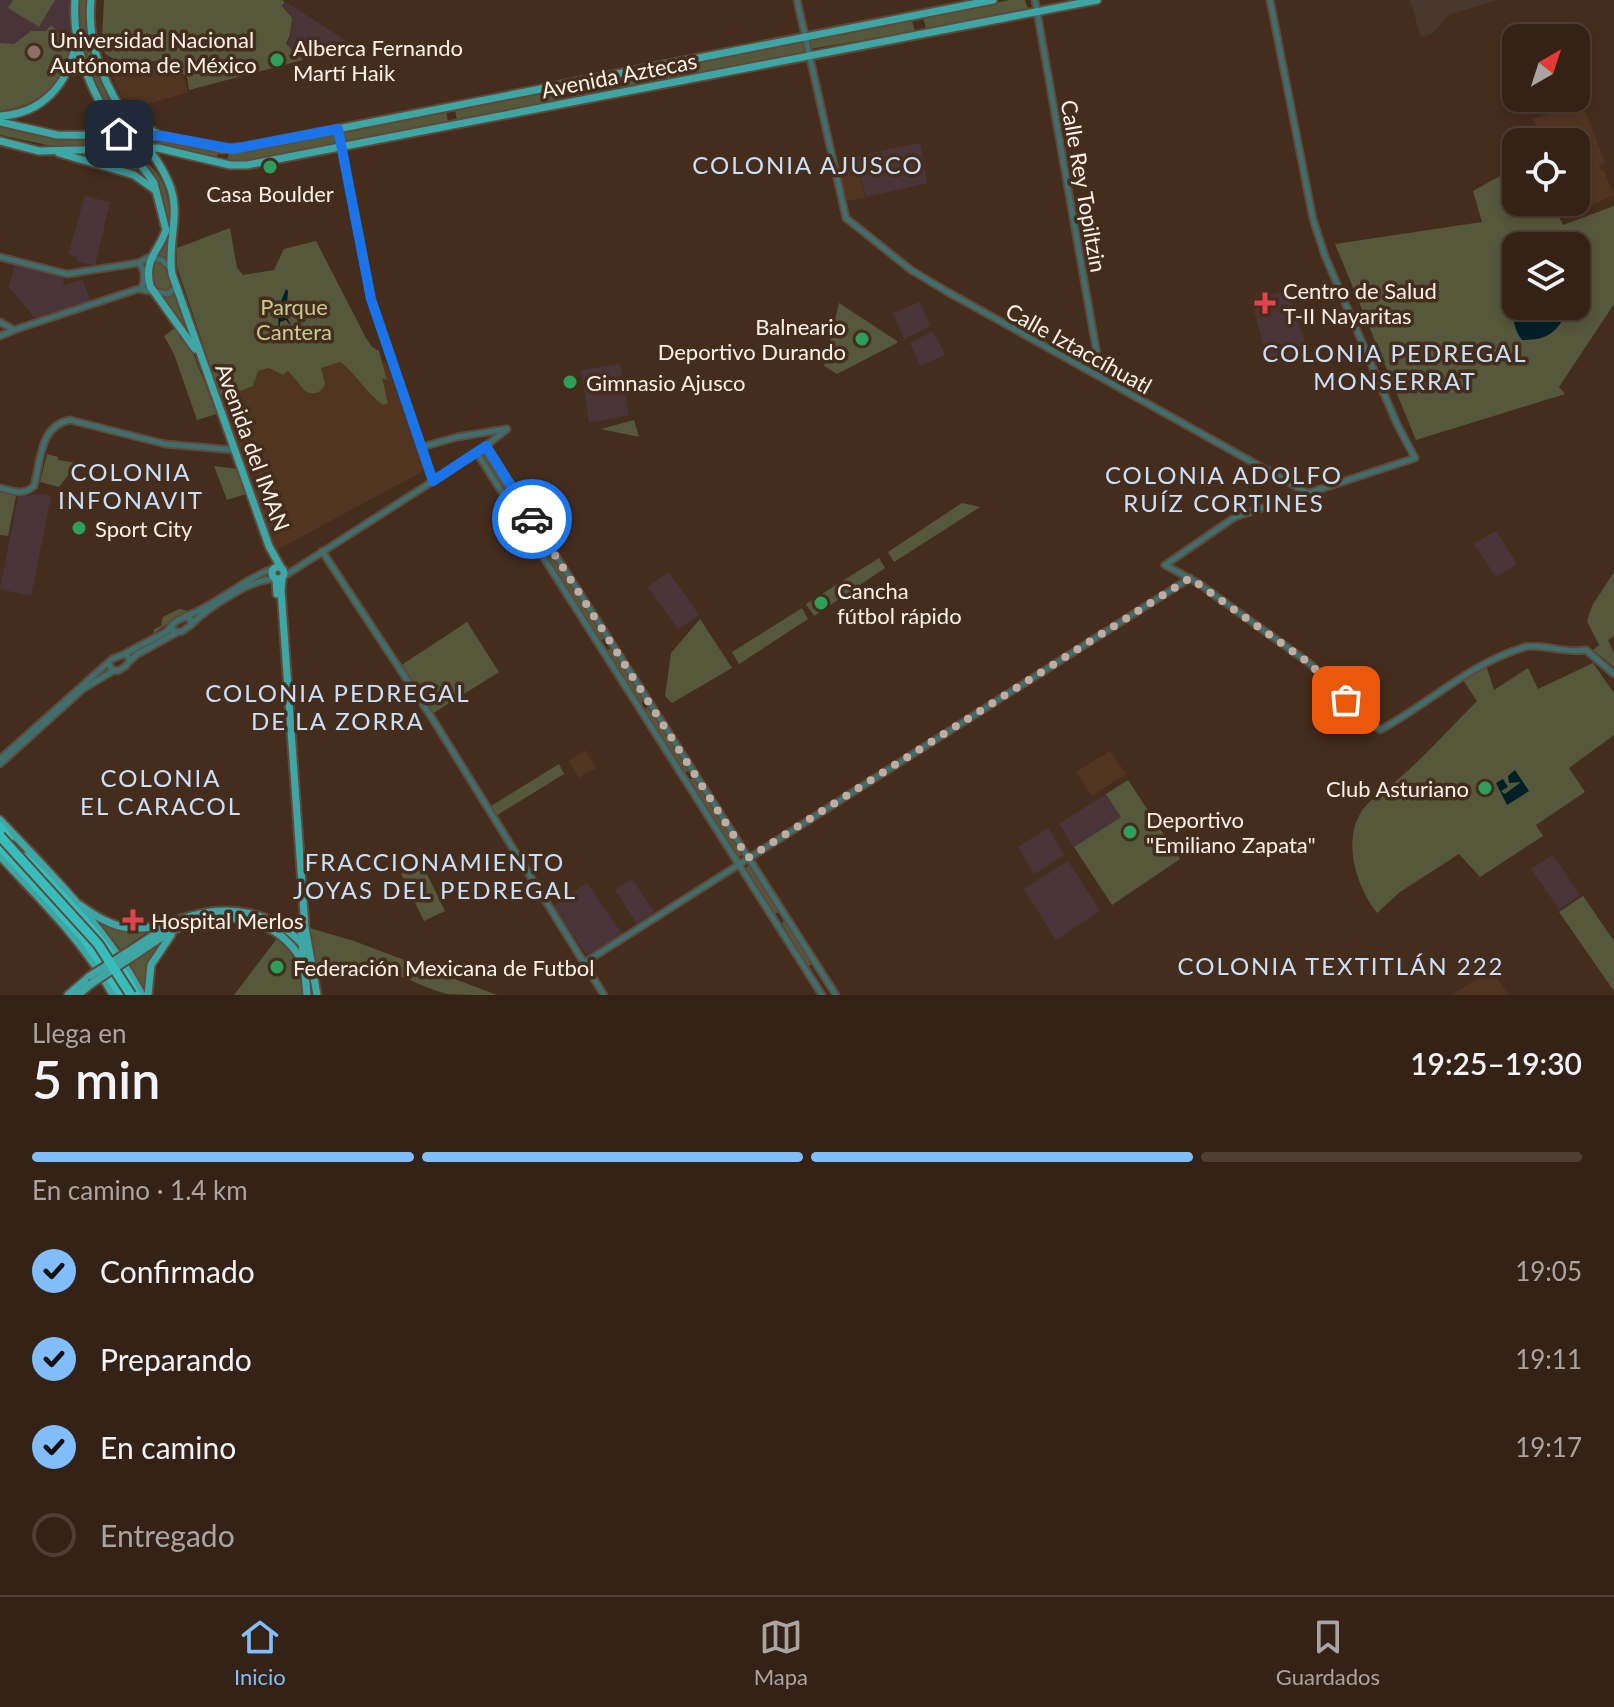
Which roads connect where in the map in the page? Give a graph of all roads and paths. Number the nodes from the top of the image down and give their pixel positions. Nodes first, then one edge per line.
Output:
1 (75, 0) edge
2 (91, 0) edge
3 (797, 0) edge
4 (993, 0) edge
5 (1035, 0) edge
6 (1097, 0) edge
7 (1270, 0) edge
8 (1037, 12) junction
9 (805, 38) junction
10 (76, 40) junction
11 (810, 56) junction
12 (121, 109) junction
13 (0, 119) edge
14 (109, 120) junction
15 (338, 129) junction
16 (101, 134) junction
17 (119, 134) junction
18 (139, 135) junction
19 (162, 136) junction
20 (0, 141) edge
21 (341, 147) junction
22 (148, 148) junction
23 (129, 149) junction
24 (53, 151) junction
25 (144, 169) junction
26 (158, 194) junction
27 (0, 257) edge
28 (150, 257) junction
29 (138, 263) junction
30 (171, 270) junction
31 (176, 286) junction
32 (141, 289) junction
33 (153, 292) junction
34 (0, 322) edge
35 (191, 329) junction
36 (14, 330) junction
37 (182, 331) junction
38 (0, 336) edge
39 (202, 357) junction
40 (1101, 378) junction
41 (486, 446) junction
42 (422, 447) junction
43 (235, 450) junction
44 (477, 453) junction
45 (433, 481) junction
46 (0, 488) edge
47 (1306, 492) junction
48 (322, 551) junction
49 (276, 567) junction
50 (296, 568) junction
51 (279, 578) junction
52 (1190, 578) junction
53 (186, 616) junction
54 (172, 625) junction
55 (191, 625) junction
56 (177, 633) junction
57 (125, 654) junction
58 (129, 662) junction
59 (109, 663) junction
60 (114, 671) junction
61 (1614, 674) edge
62 (38, 726) junction
63 (0, 761) edge
64 (0, 820) edge
65 (2, 837) edge
66 (0, 856) edge
67 (748, 858) junction
68 (739, 864) junction
69 (80, 905) junction
70 (238, 916) junction
71 (300, 922) junction
72 (175, 926) junction
73 (283, 926) junction
74 (301, 943) junction
75 (307, 961) junction
76 (584, 963) junction
77 (90, 980) junction
78 (68, 995) edge
79 (78, 995) edge
80 (128, 995) edge
81 (148, 995) edge
82 (307, 995) edge
83 (317, 995) edge
84 (604, 995) edge
85 (822, 995) edge
86 (836, 995) edge

1 - 10 main road
2 - 12 main road, Avenida del IMAN
3 - 9 street
4 - 9 main road, Avenida Aztecas
5 - 8 street, Calle Rey Topiltzin
6 - 8 main road, Avenida Aztecas
7 - 47 street
8 - 11 main road, Avenida Aztecas
8 - 40 street, Calle Rey Topiltzin
9 - 11 street
9 - 15 main road, Avenida Aztecas
10 - 13 main road
10 - 14 main road
11 - 21 main road, Avenida Aztecas
11 - 40 street, Calle Iztaccíhuatl
12 - 18 main road, Avenida del IMAN
12 - 19 main road
13 - 16 main road
14 - 16 main road
14 - 17 main road
15 - 19 main road, Avenida Aztecas
15 - 21 street
16 - 17 main road
17 - 18 main road
17 - 23 main road
18 - 19 main road
18 - 22 main road, Avenida del IMAN
19 - 22 main road
20 - 24 main road
21 - 22 main road, Avenida Aztecas
21 - 42 street
22 - 23 main road
22 - 25 main road
22 - 30 main road, Avenida del IMAN
23 - 24 main road
23 - 25 main road
24 - 26 main road
25 - 26 main road
26 - 28 main road
27 - 29 street
28 - 29 street
28 - 30 street
28 - 33 main road
29 - 32 street
30 - 31 main road, Avenida del IMAN
31 - 33 street
31 - 35 main road, Avenida del IMAN
32 - 33 street
32 - 36 street
33 - 37 main road, Avenida del IMAN
34 - 36 street
35 - 37 street
35 - 39 main road, Avenida del IMAN
36 - 38 street
37 - 39 main road, Avenida del IMAN
39 - 43 main road, Avenida del IMAN
40 - 47 street, Calle Iztaccíhuatl
41 - 42 street
41 - 44 street
41 - 67 street
42 - 45 street
43 - 46 street
43 - 49 main road, Avenida del IMAN
44 - 45 street
44 - 68 street
45 - 48 street
47 - 52 street
48 - 50 street
48 - 76 street
49 - 50 street
49 - 51 main road, Avenida del IMAN
49 - 53 street
50 - 51 street
51 - 55 street
51 - 71 main road
51 - 75 main road
52 - 61 street
52 - 67 street
53 - 54 street
53 - 55 street
54 - 56 street
54 - 57 street
55 - 56 street
56 - 58 street
57 - 58 street
57 - 59 street
58 - 60 street
59 - 60 street
59 - 62 street
60 - 62 street
62 - 63 street
64 - 69 main road
65 - 80 highway, bridge
65 - 80 highway
66 - 80 main road
67 - 68 street
67 - 86 street
68 - 76 street
68 - 85 street
69 - 72 main road
69 - 80 main road
70 - 72 main road
70 - 73 main road
70 - 75 main road
71 - 73 street
71 - 74 main road
72 - 77 main road, bridge
72 - 81 main road
73 - 74 main road
74 - 75 main road
75 - 82 main road
75 - 83 main road
76 - 84 street
77 - 78 main road
77 - 79 main road

